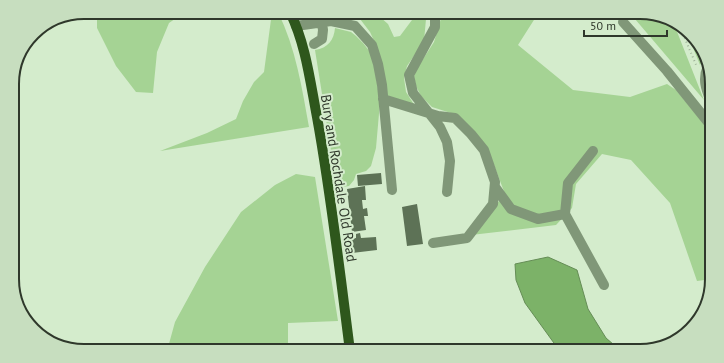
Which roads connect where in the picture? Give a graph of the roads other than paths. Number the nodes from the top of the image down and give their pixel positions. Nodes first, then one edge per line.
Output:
1 (293, 19) edge
2 (435, 19) edge
3 (623, 22) dead end
4 (322, 23) junction
5 (296, 26) junction
6 (314, 44) dead end
7 (383, 99) junction
8 (430, 114) junction
9 (705, 118) edge
10 (593, 152) dead end
11 (495, 186) junction
12 (392, 190) dead end
13 (447, 192) dead end
14 (565, 214) junction
15 (433, 243) dead end
16 (604, 285) dead end
17 (349, 344) edge

1 - 5 main road, Bury and Rochdale Old Road
2 - 8 street
3 - 9 street
4 - 5 street
4 - 6 street
4 - 7 street
5 - 17 main road, Bury and Rochdale Old Road
7 - 8 street
7 - 12 street
8 - 11 street
8 - 13 street
10 - 14 street
11 - 14 street
11 - 15 street
14 - 16 street

